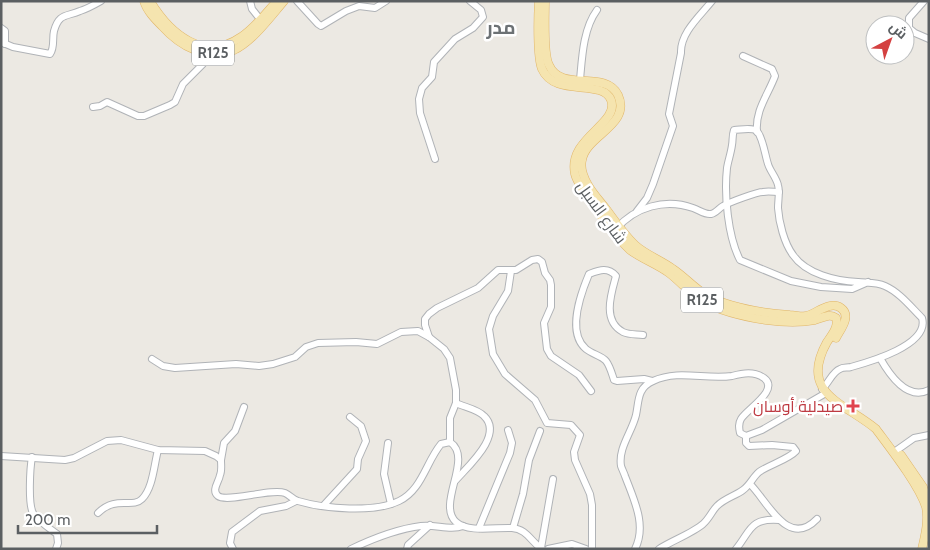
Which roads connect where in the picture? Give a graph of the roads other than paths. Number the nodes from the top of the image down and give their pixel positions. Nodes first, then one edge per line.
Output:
1 (101, 1) edge
2 (144, 1) edge
3 (150, 1) edge
4 (250, 1) edge
5 (277, 1) edge
6 (284, 1) edge
7 (297, 1) edge
8 (386, 1) edge
9 (470, 1) edge
10 (539, 1) edge
11 (546, 1) edge
12 (712, 1) edge
13 (924, 1) edge
14 (597, 10) dead end
15 (260, 19) junction
16 (1, 28) edge
17 (929, 39) edge
18 (3, 43) edge
19 (202, 53) junction
20 (743, 56) dead end
21 (580, 80) junction
22 (93, 107) dead end
23 (757, 132) junction
24 (435, 159) dead end
25 (779, 192) junction
26 (728, 204) junction
27 (637, 211) junction
28 (616, 229) junction
29 (511, 271) junction
30 (868, 282) junction
31 (926, 320) edge
32 (643, 335) dead end
33 (430, 337) junction
34 (880, 358) junction
35 (152, 359) dead end
36 (652, 381) junction
37 (824, 390) junction
38 (929, 390) edge
39 (591, 391) dead end
40 (456, 403) junction
41 (244, 407) dead end
42 (350, 417) dead end
43 (508, 430) dead end
44 (540, 431) dead end
45 (929, 435) edge
46 (746, 436) junction
47 (450, 442) junction
48 (388, 443) dead end
49 (158, 450) junction
50 (897, 450) junction
51 (1, 456) edge
52 (32, 457) junction
53 (221, 460) junction
54 (553, 479) dead end
55 (455, 481) junction
56 (750, 484) junction
57 (296, 501) junction
58 (929, 503) edge
59 (391, 504) junction
60 (324, 505) junction
61 (98, 513) dead end
62 (817, 519) dead end
63 (779, 520) junction
64 (430, 525) junction
65 (463, 526) junction
66 (479, 528) junction
67 (513, 528) junction
68 (929, 541) edge
69 (542, 548) edge
70 (56, 549) edge
71 (233, 549) edge
72 (351, 549) edge
73 (407, 549) edge
74 (548, 549) edge
75 (586, 549) edge
76 (592, 549) edge
77 (635, 549) edge
78 (659, 549) edge
79 (736, 549) edge
80 (922, 549) edge
81 (926, 549) edge

1 - 18 street
2 - 19 main road, R125
3 - 15 main road, R125
4 - 15 street
5 - 15 main road, R125
6 - 19 main road, R125
7 - 8 street
9 - 24 street
10 - 28 main road, شارع السبل / R125
11 - 21 main road, شارع السبل / R125
12 - 27 street
13 - 17 street
14 - 21 street
16 - 18 street
19 - 22 street
20 - 23 street
21 - 28 main road, شارع السبل / R125
23 - 25 street
23 - 26 street
25 - 26 street
25 - 30 street
26 - 27 street
26 - 30 street
27 - 28 street
28 - 37 main road, شارع السبل / R125
29 - 33 street
29 - 39 street
29 - 76 street
30 - 31 street
31 - 34 street
32 - 36 street
33 - 35 street
33 - 40 street
34 - 37 street
34 - 38 street
36 - 46 street
36 - 77 street
37 - 46 street
37 - 50 main road
37 - 80 main road
40 - 47 street
40 - 55 street
41 - 53 street
42 - 60 street
43 - 66 street
44 - 67 street
45 - 50 street
46 - 56 street
47 - 55 street
47 - 59 street
48 - 59 street
49 - 52 street
49 - 53 street
49 - 61 street
50 - 58 main road
51 - 52 street
52 - 70 street
53 - 57 street
54 - 69 street
55 - 65 street
56 - 63 street
56 - 78 street
57 - 60 street
57 - 71 street
59 - 60 street
62 - 63 street
63 - 79 street
64 - 65 street
64 - 72 street
64 - 73 street
65 - 66 street
66 - 67 street
67 - 69 street
68 - 81 main road
74 - 75 street

